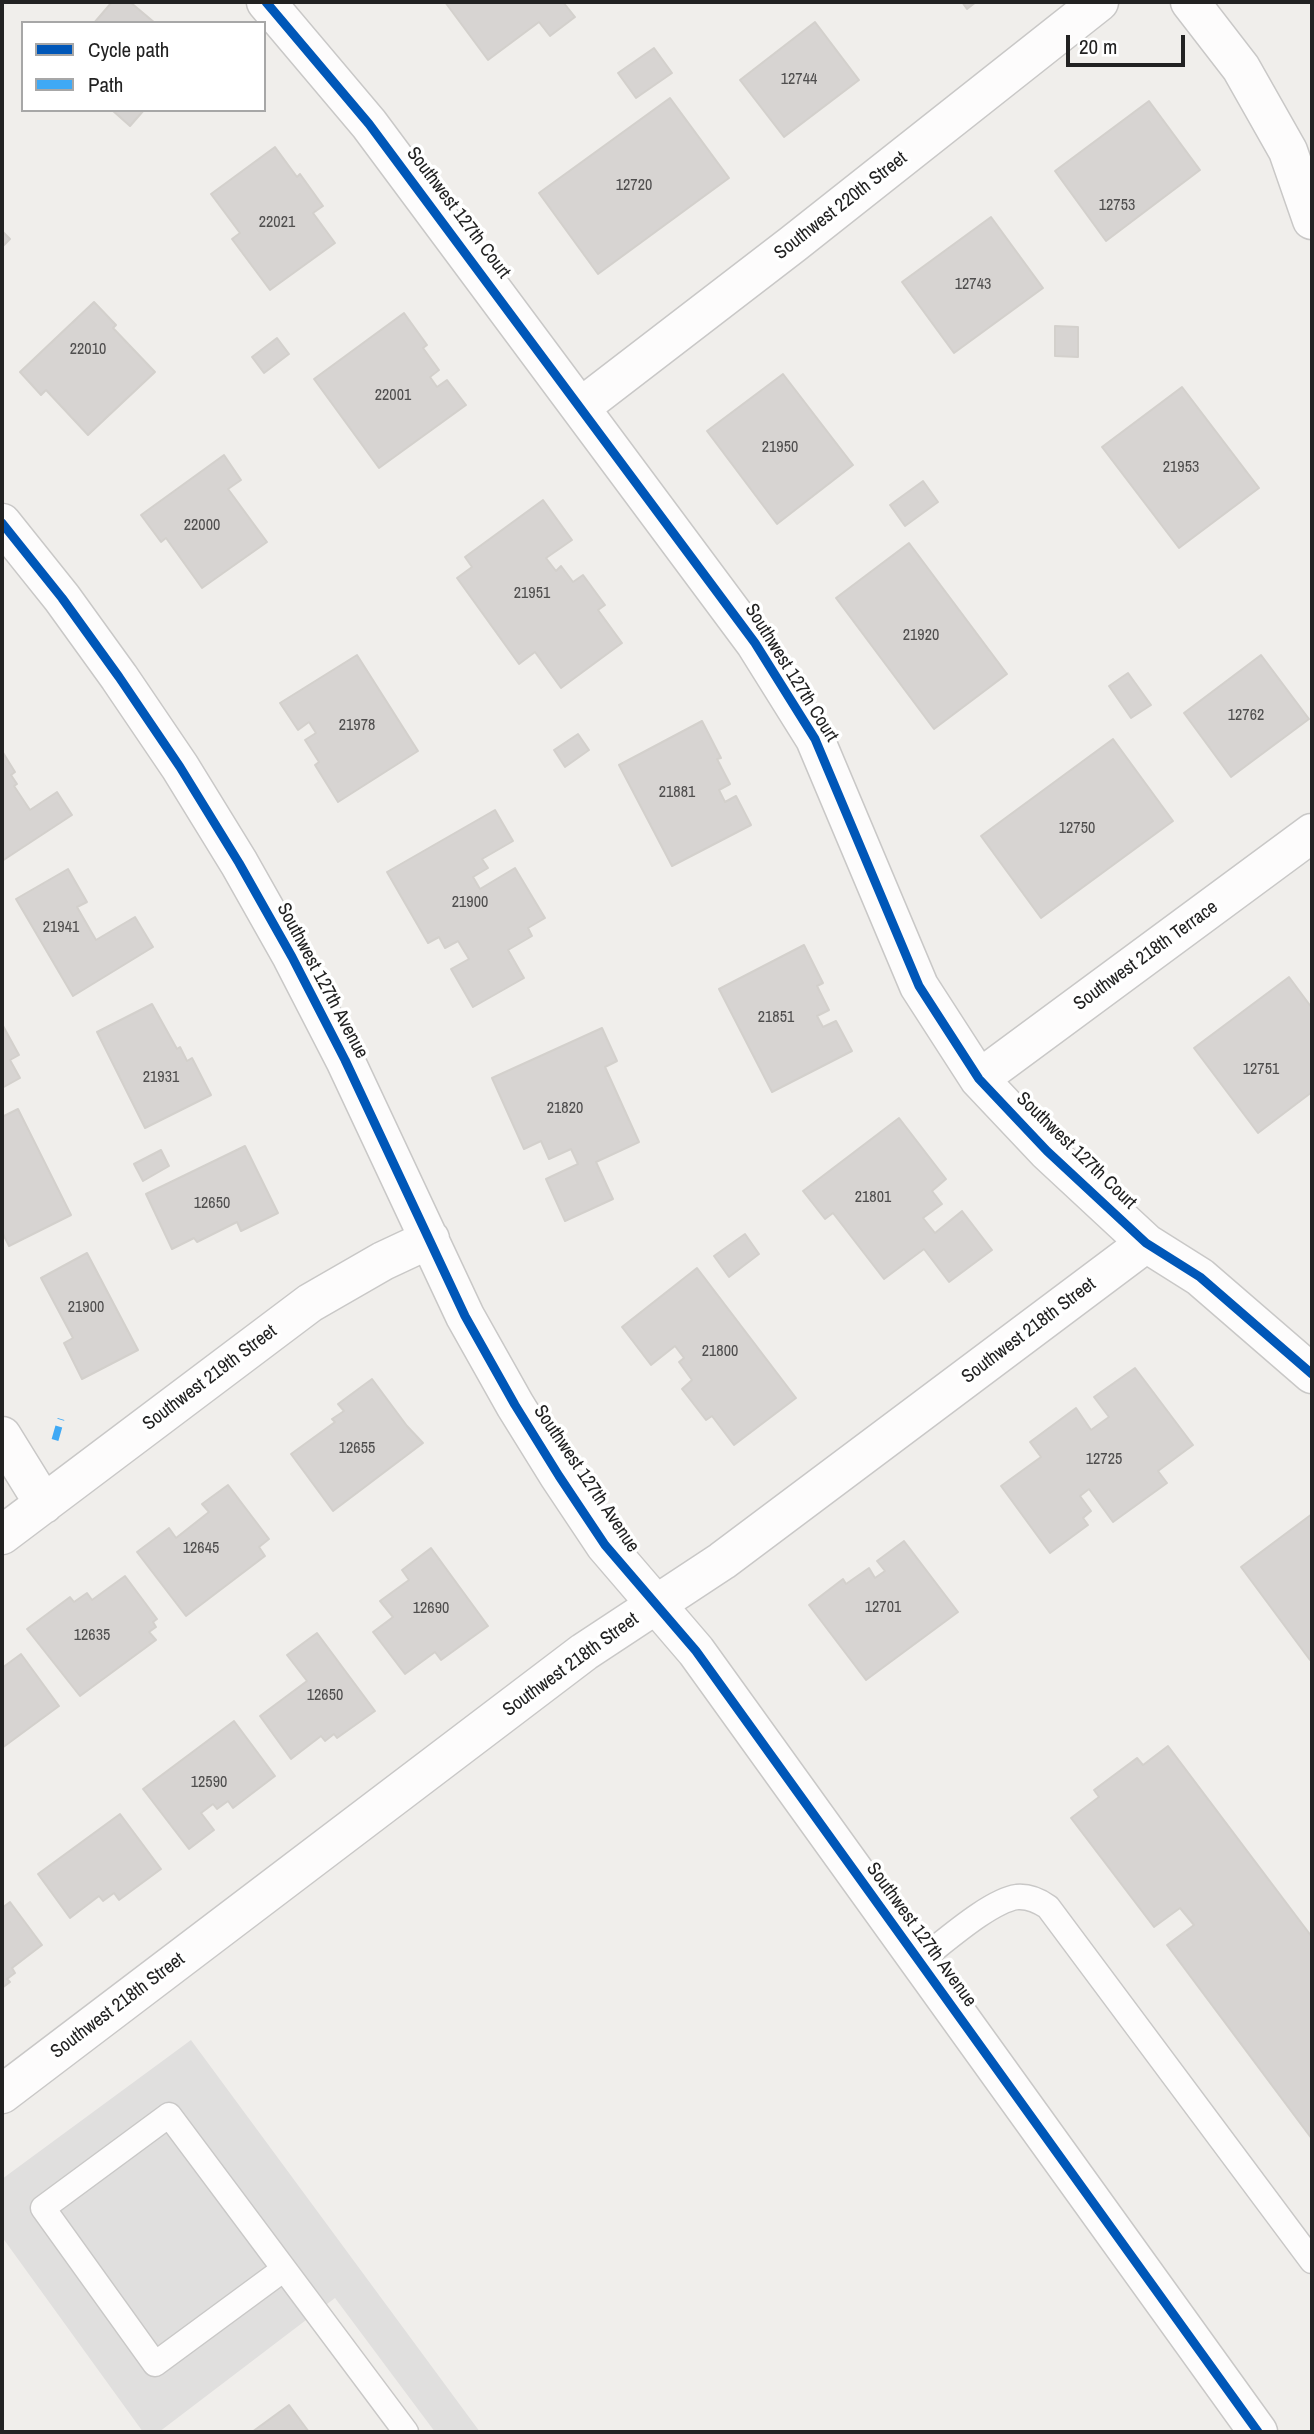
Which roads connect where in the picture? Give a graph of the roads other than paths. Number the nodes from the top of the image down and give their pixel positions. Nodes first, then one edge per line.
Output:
1 (269, 2) edge
2 (1099, 2) edge
3 (1190, 2) edge
4 (1312, 220) edge
5 (581, 407) junction
6 (2, 523) edge
7 (1312, 833) edge
8 (979, 1079) junction
9 (430, 1239) junction
10 (1146, 1243) junction
11 (1312, 1374) edge
12 (2, 1436) edge
13 (44, 1504) junction
14 (2, 1535) edge
15 (656, 1604) junction
16 (919, 1961) junction
17 (2, 2094) edge
18 (1312, 2261) edge
19 (284, 2269) junction
20 (406, 2432) edge
21 (1258, 2432) edge

1 - 5 street, Southwest 127th Court
2 - 5 street, Southwest 220th Street
3 - 4 street
5 - 8 street, Southwest 127th Court
6 - 9 street, Southwest 127th Avenue
7 - 8 street, Southwest 218th Terrace
8 - 10 street, Southwest 127th Court
9 - 13 street, Southwest 219th Street
9 - 15 street, Southwest 127th Avenue
10 - 11 street, Southwest 127th Court
10 - 15 street, Southwest 218th Street
12 - 13 street
13 - 14 street, Southwest 219th Street
15 - 16 street, Southwest 127th Avenue
15 - 17 street, Southwest 218th Street
16 - 18 lane
16 - 21 street, Southwest 127th Avenue
19 - 19 lane
19 - 20 lane

